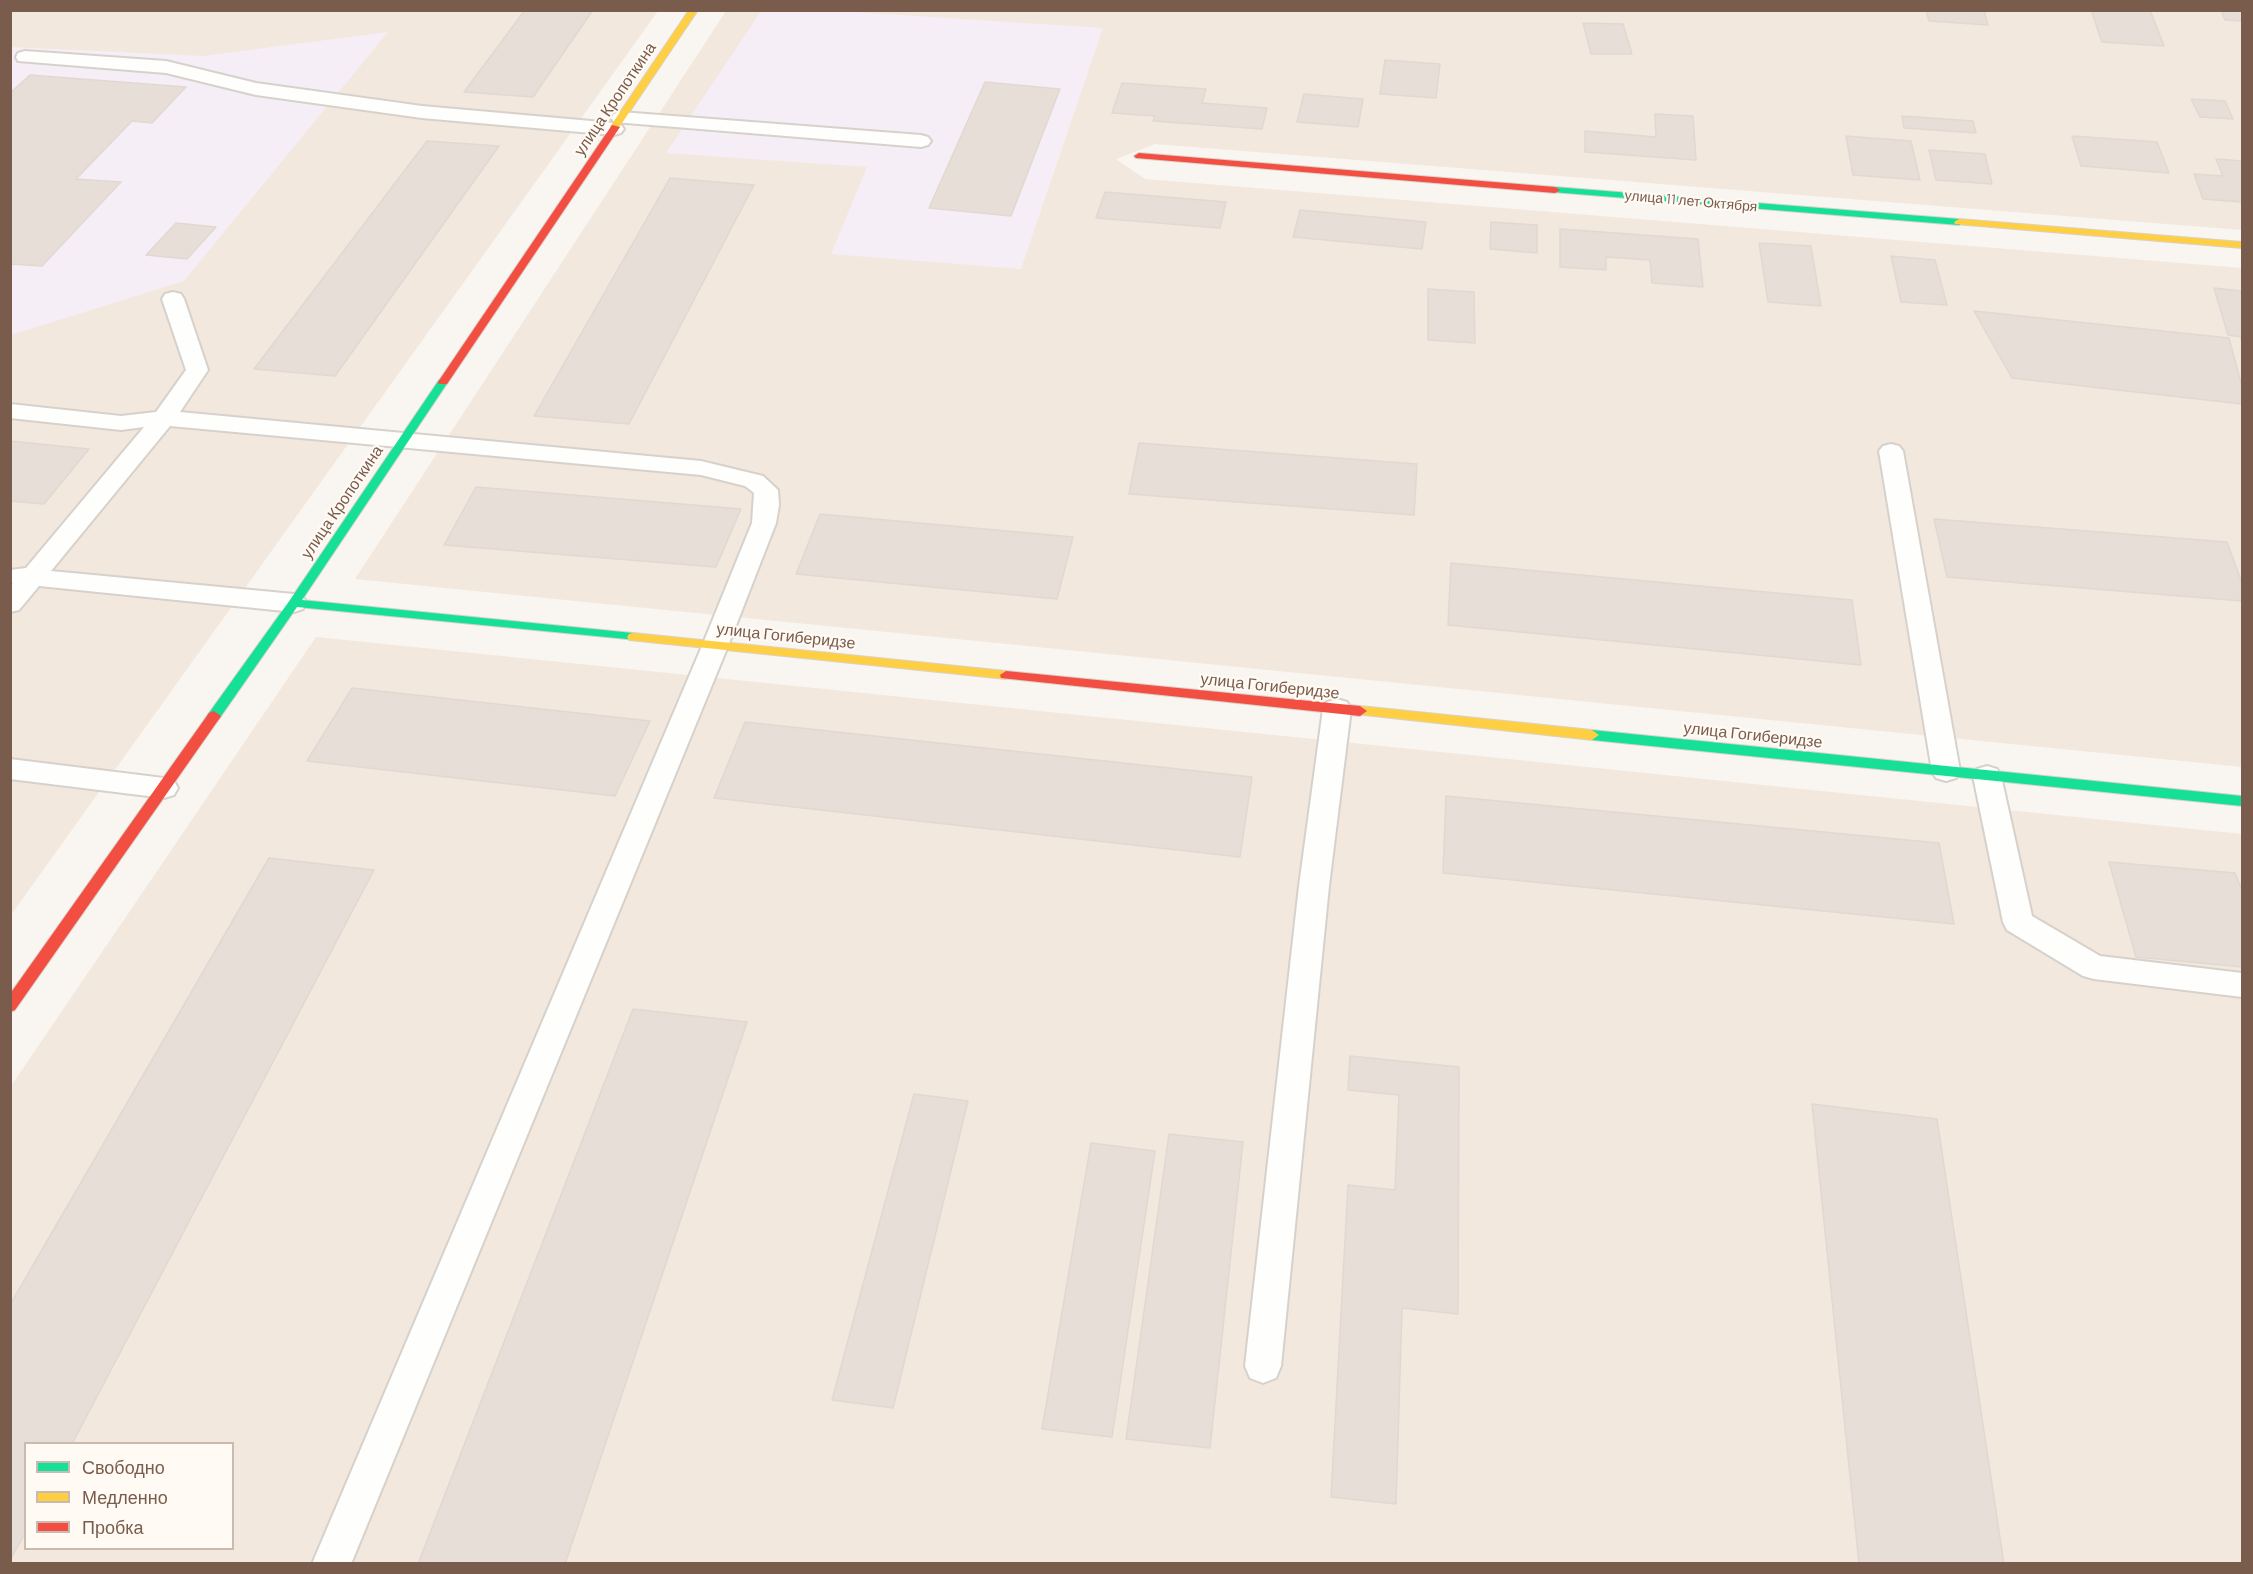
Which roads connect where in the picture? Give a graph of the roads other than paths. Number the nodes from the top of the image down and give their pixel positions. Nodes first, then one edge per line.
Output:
1 (694, 10) edge
2 (25, 57) dead end
3 (618, 124) junction
4 (921, 141) dead end
5 (1139, 156) dead end
6 (2242, 245) edge
7 (174, 299) dead end
8 (10, 411) edge
9 (164, 418) junction
10 (403, 442) junction
11 (1891, 451) dead end
12 (21, 576) edge
13 (294, 603) junction
14 (10, 604) edge
15 (715, 646) junction
16 (1337, 709) junction
17 (10, 769) edge
18 (1946, 771) junction
19 (1987, 776) junction
20 (164, 788) junction
21 (2242, 801) edge
22 (2242, 985) edge
23 (10, 1006) edge
24 (1263, 1366) dead end
25 (330, 1563) edge

1 - 3 street, улица Кропоткина
2 - 3 lane
3 - 4 lane
3 - 10 street, улица Кропоткина
5 - 6 street, улица 11 лет Октября
7 - 9 lane
8 - 9 lane
9 - 10 lane
9 - 12 lane
10 - 13 street, улица Кропоткина
10 - 15 lane
11 - 18 lane
12 - 13 lane
12 - 14 lane
13 - 15 street, улица Гогиберидзе
13 - 20 street, улица Кропоткина
15 - 16 street, улица Гогиберидзе
15 - 25 lane
16 - 18 street, улица Гогиберидзе
16 - 24 lane
17 - 20 lane
18 - 19 street, улица Гогиберидзе
19 - 21 street, улица Гогиберидзе
19 - 22 lane
20 - 23 street, улица Кропоткина

